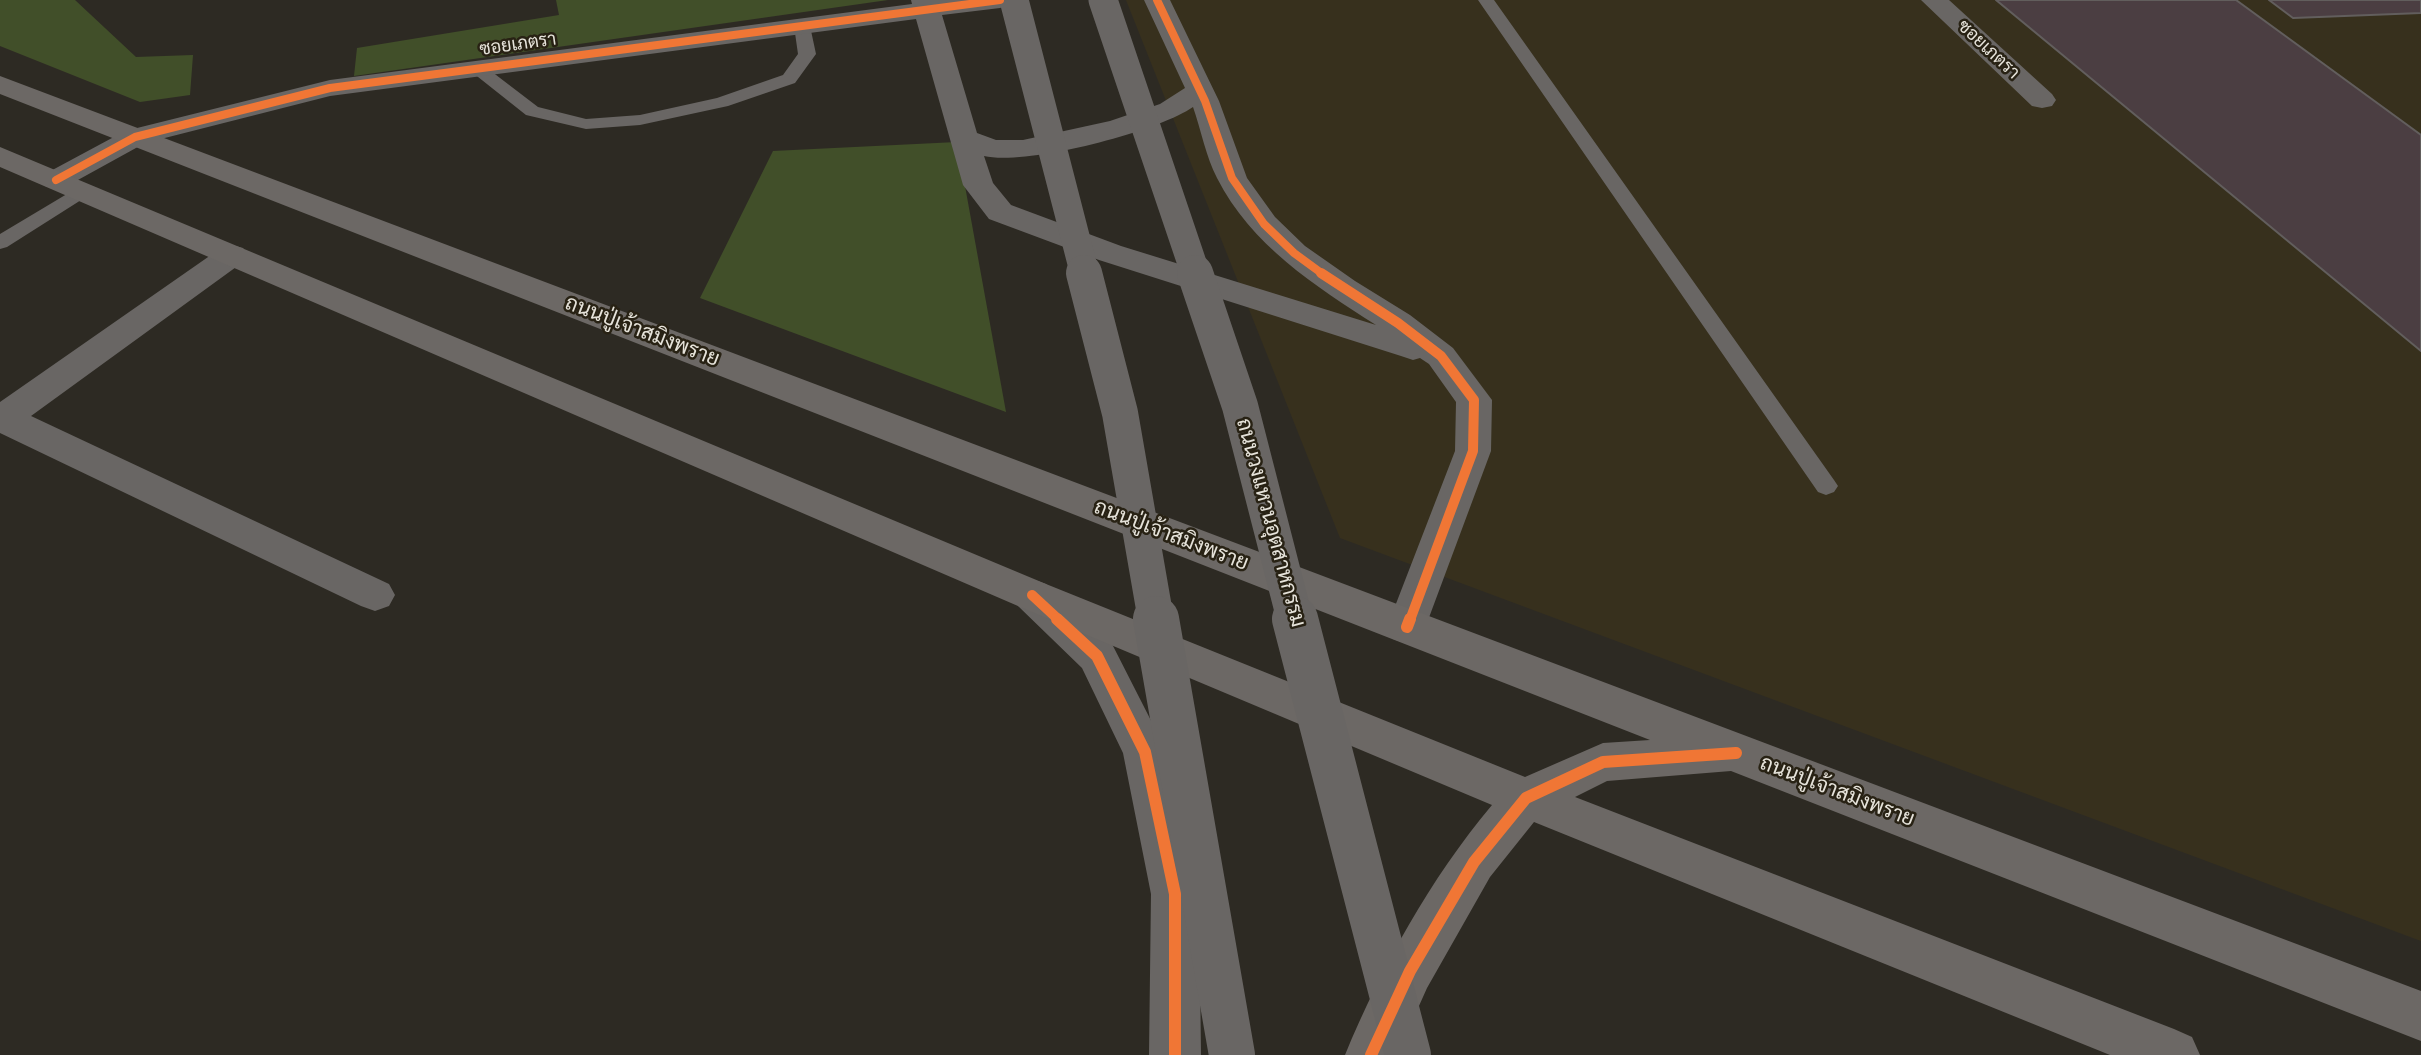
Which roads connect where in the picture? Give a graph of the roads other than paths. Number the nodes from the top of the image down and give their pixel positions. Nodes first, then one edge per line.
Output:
1 (1000, 0) edge
2 (1014, 0) edge
3 (1103, 0) edge
4 (1157, 0) edge
5 (1486, 0) edge
6 (1934, 0) edge
7 (925, 5) edge
8 (802, 26) junction
9 (477, 69) junction
10 (0, 84) edge
11 (1200, 90) junction
12 (2042, 100) dead end
13 (135, 137) junction
14 (964, 138) junction
15 (0, 156) edge
16 (69, 185) junction
17 (0, 243) edge
18 (232, 255) junction
19 (1440, 356) junction
20 (2, 419) edge
21 (1826, 486) dead end
22 (375, 595) dead end
23 (1032, 595) junction
24 (1406, 627) junction
25 (1736, 753) junction
26 (1526, 798) junction
27 (2421, 1016) edge
28 (1175, 1055) edge
29 (1231, 1055) edge
30 (1371, 1055) edge
31 (1408, 1055) edge
32 (2174, 1055) edge

1 - 7 street, ซอยเภตรา
2 - 29 street, bridge
3 - 31 street, ถนนวงแหวนอุตสาหกรรม, bridge
4 - 11 street
5 - 21 lane
6 - 12 street, ซอยเภตรา
7 - 8 street, ซอยเภตรา
7 - 14 street
8 - 9 street, ซอยเภตรา
8 - 9 lane
9 - 13 street, ซอยเภตรา
10 - 13 main road, ถนนปู่เจ้าสมิงพราย
11 - 14 street
11 - 19 street
13 - 16 street, ซอยเภตรา
13 - 24 main road, ถนนปู่เจ้าสมิงพราย
14 - 19 street
15 - 16 main road
16 - 17 lane
16 - 18 main road
18 - 20 street
18 - 23 main road
19 - 24 street
20 - 22 street
23 - 26 main road
23 - 28 street
24 - 25 main road, ถนนปู่เจ้าสมิงพราย
25 - 26 main road
25 - 27 main road, ถนนปู่เจ้าสมิงพราย
26 - 30 main road
26 - 32 main road

